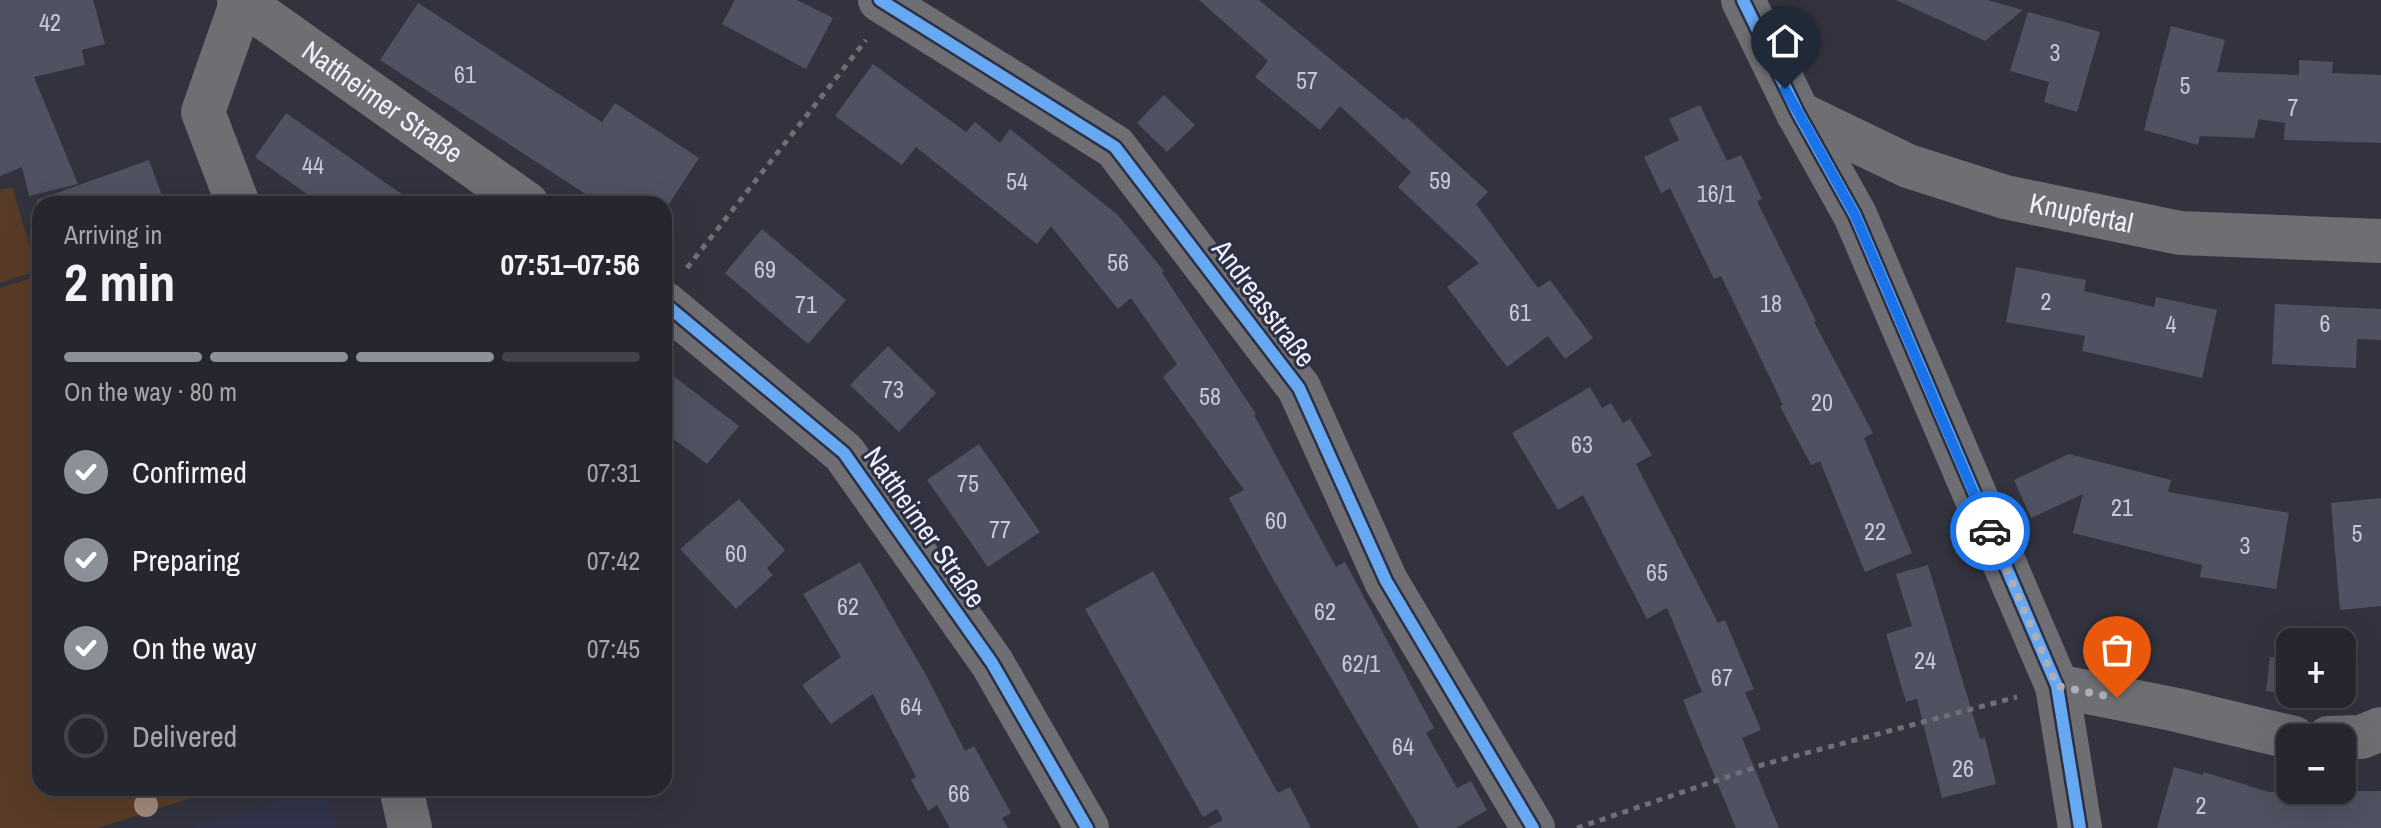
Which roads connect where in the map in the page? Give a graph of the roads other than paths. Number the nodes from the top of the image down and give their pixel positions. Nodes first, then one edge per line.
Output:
1 (1743, 0) edge
2 (240, 1) edge
3 (886, 4) edge
4 (1798, 113) junction
5 (235, 196) edge
6 (516, 196) edge
7 (2381, 241) edge
8 (674, 289) edge
9 (2057, 686) junction
10 (2381, 729) edge
11 (2276, 734) edge
12 (2356, 737) edge
13 (403, 796) edge
14 (410, 828) edge
15 (1087, 828) edge
16 (1533, 828) edge
17 (2080, 828) edge

1 - 4 street
2 - 5 street
2 - 6 street, Nattheimer Straße
3 - 16 street, Andreasstraße
4 - 7 street, Knupfertal
4 - 9 street
8 - 15 street, Nattheimer Straße
9 - 11 street
9 - 17 street
10 - 12 street
13 - 14 street

